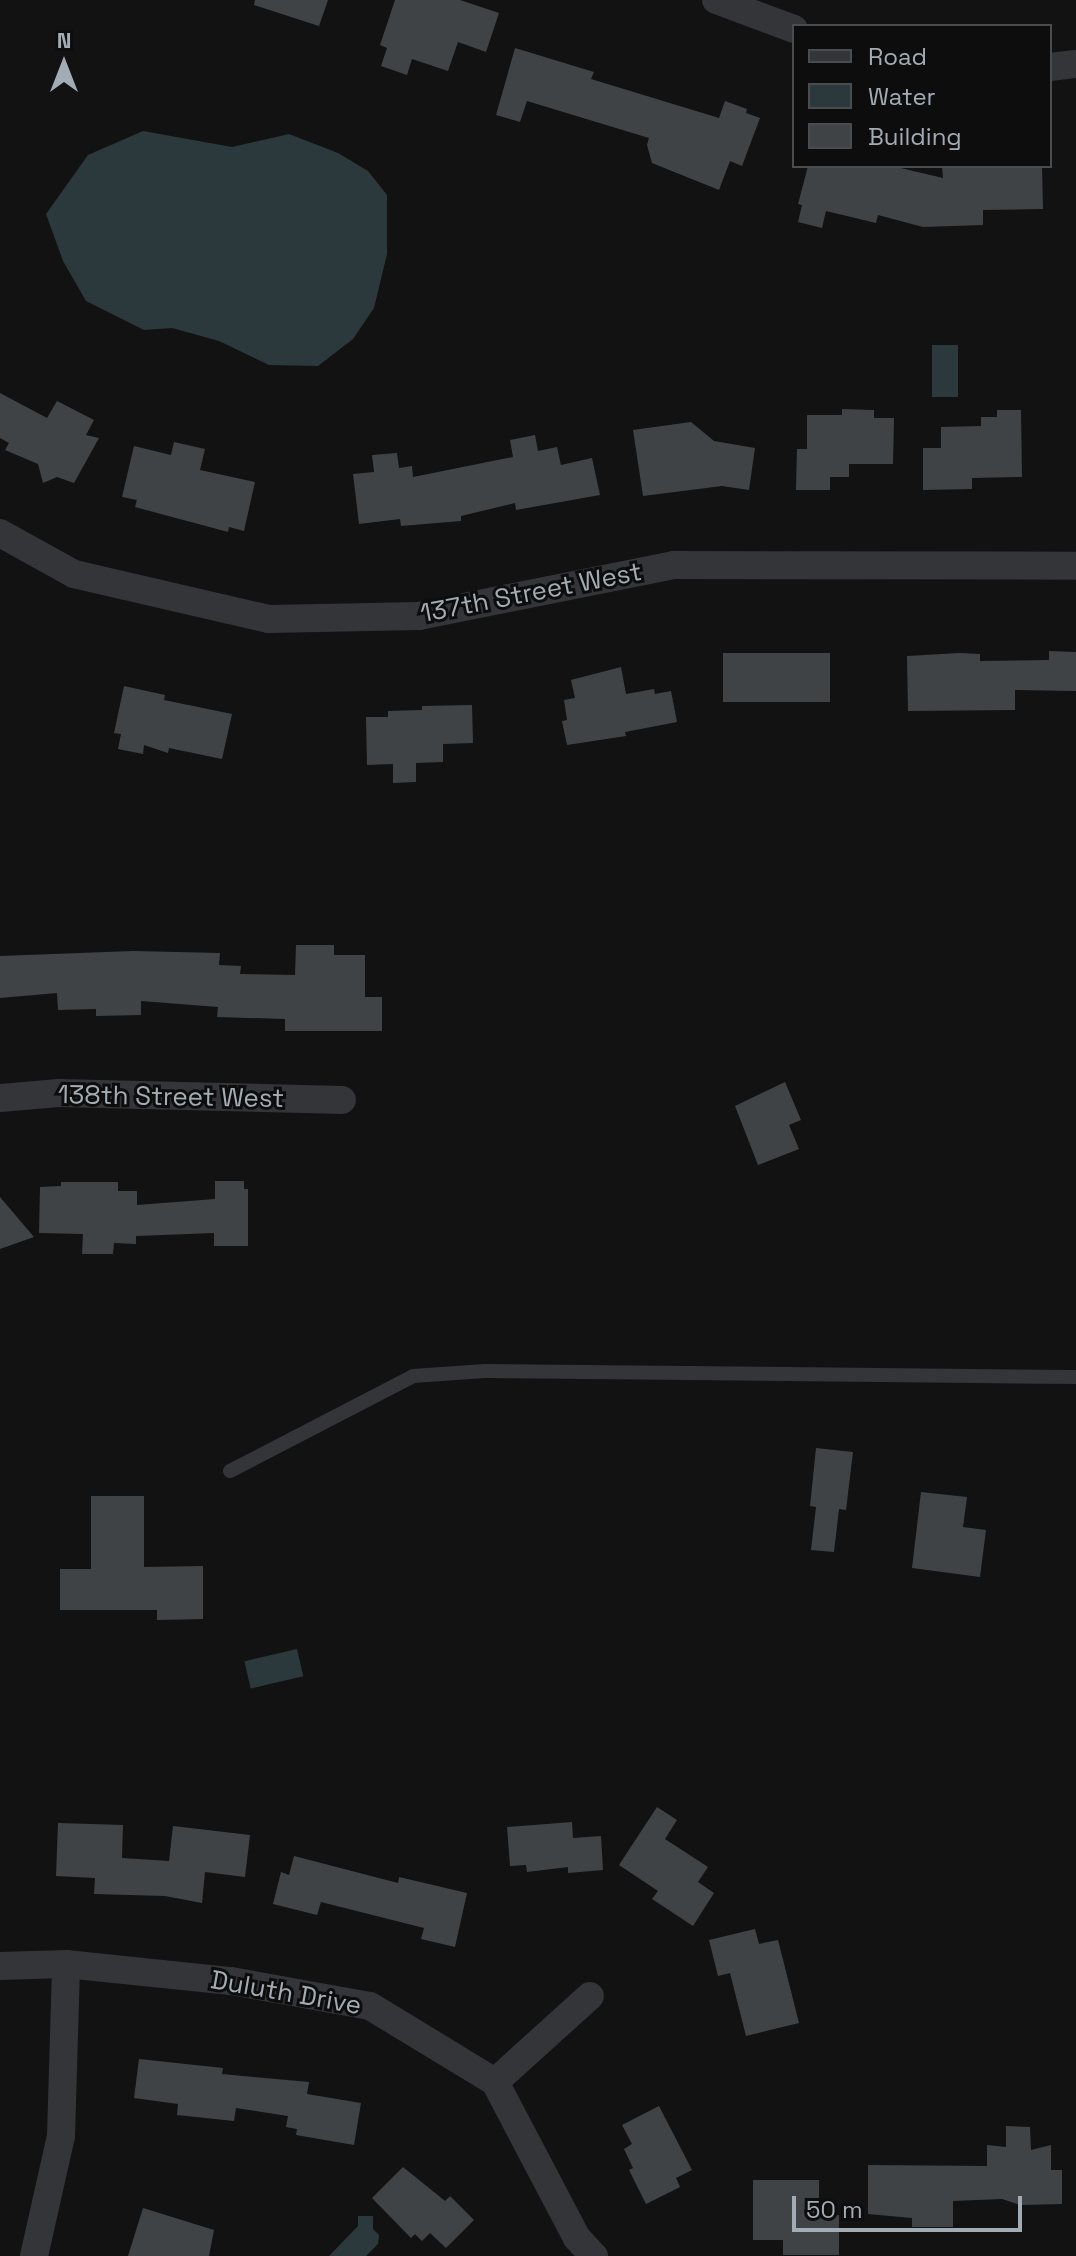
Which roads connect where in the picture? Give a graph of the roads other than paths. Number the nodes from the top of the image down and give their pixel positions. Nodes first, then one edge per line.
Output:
1 (716, 0) edge
2 (792, 28) edge
3 (1076, 64) edge
4 (1052, 67) edge
5 (0, 533) edge
6 (1076, 566) edge
7 (0, 1098) edge
8 (342, 1100) dead end
9 (1076, 1377) edge
10 (230, 1471) dead end
11 (66, 1964) junction
12 (0, 1966) edge
13 (590, 1996) dead end
14 (495, 2082) junction
15 (34, 2256) edge
16 (594, 2256) edge

1 - 2 street
3 - 4 street
5 - 6 street, 137th Street West
7 - 8 street, 138th Street West
9 - 10 lane
11 - 12 street, Duluth Drive
11 - 14 street, Duluth Drive
11 - 15 street
13 - 14 street
14 - 16 street

